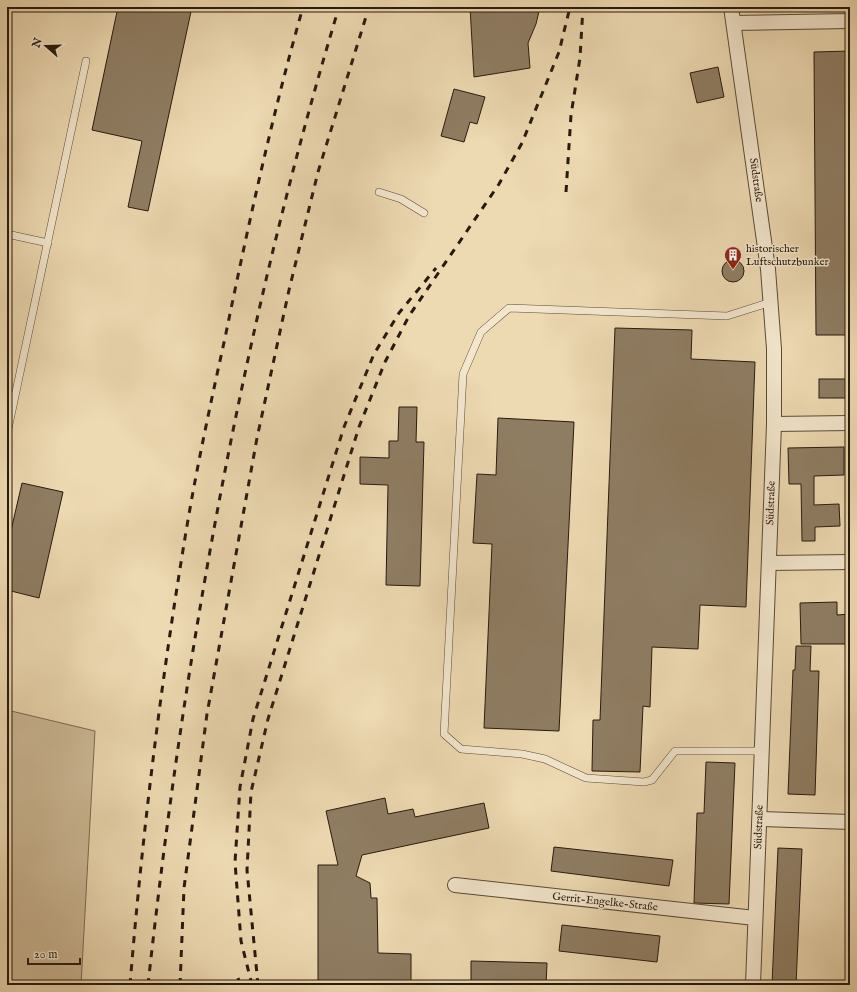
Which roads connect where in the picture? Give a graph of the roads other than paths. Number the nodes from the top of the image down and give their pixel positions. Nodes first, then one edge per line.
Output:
1 (731, 7) edge
2 (850, 21) edge
3 (734, 23) junction
4 (86, 61) dead end
5 (379, 192) dead end
6 (424, 213) dead end
7 (7, 234) edge
8 (48, 243) junction
9 (771, 302) junction
10 (850, 423) edge
11 (774, 424) junction
12 (7, 434) edge
13 (850, 562) edge
14 (769, 563) junction
15 (762, 751) junction
16 (760, 819) junction
17 (850, 822) edge
18 (455, 885) dead end
19 (755, 918) junction
20 (753, 985) edge

1 - 3 street, Südstraße
2 - 3 street
3 - 9 street, Südstraße
4 - 8 lane
5 - 6 lane
7 - 8 lane
8 - 12 lane
9 - 11 street, Südstraße
9 - 15 lane
10 - 11 street
11 - 14 street, Südstraße
13 - 14 street
14 - 15 street, Südstraße
15 - 16 street, Südstraße
16 - 17 street
16 - 19 street, Südstraße
18 - 19 street, Gerrit-Engelke-Straße
19 - 20 street, Südstraße

